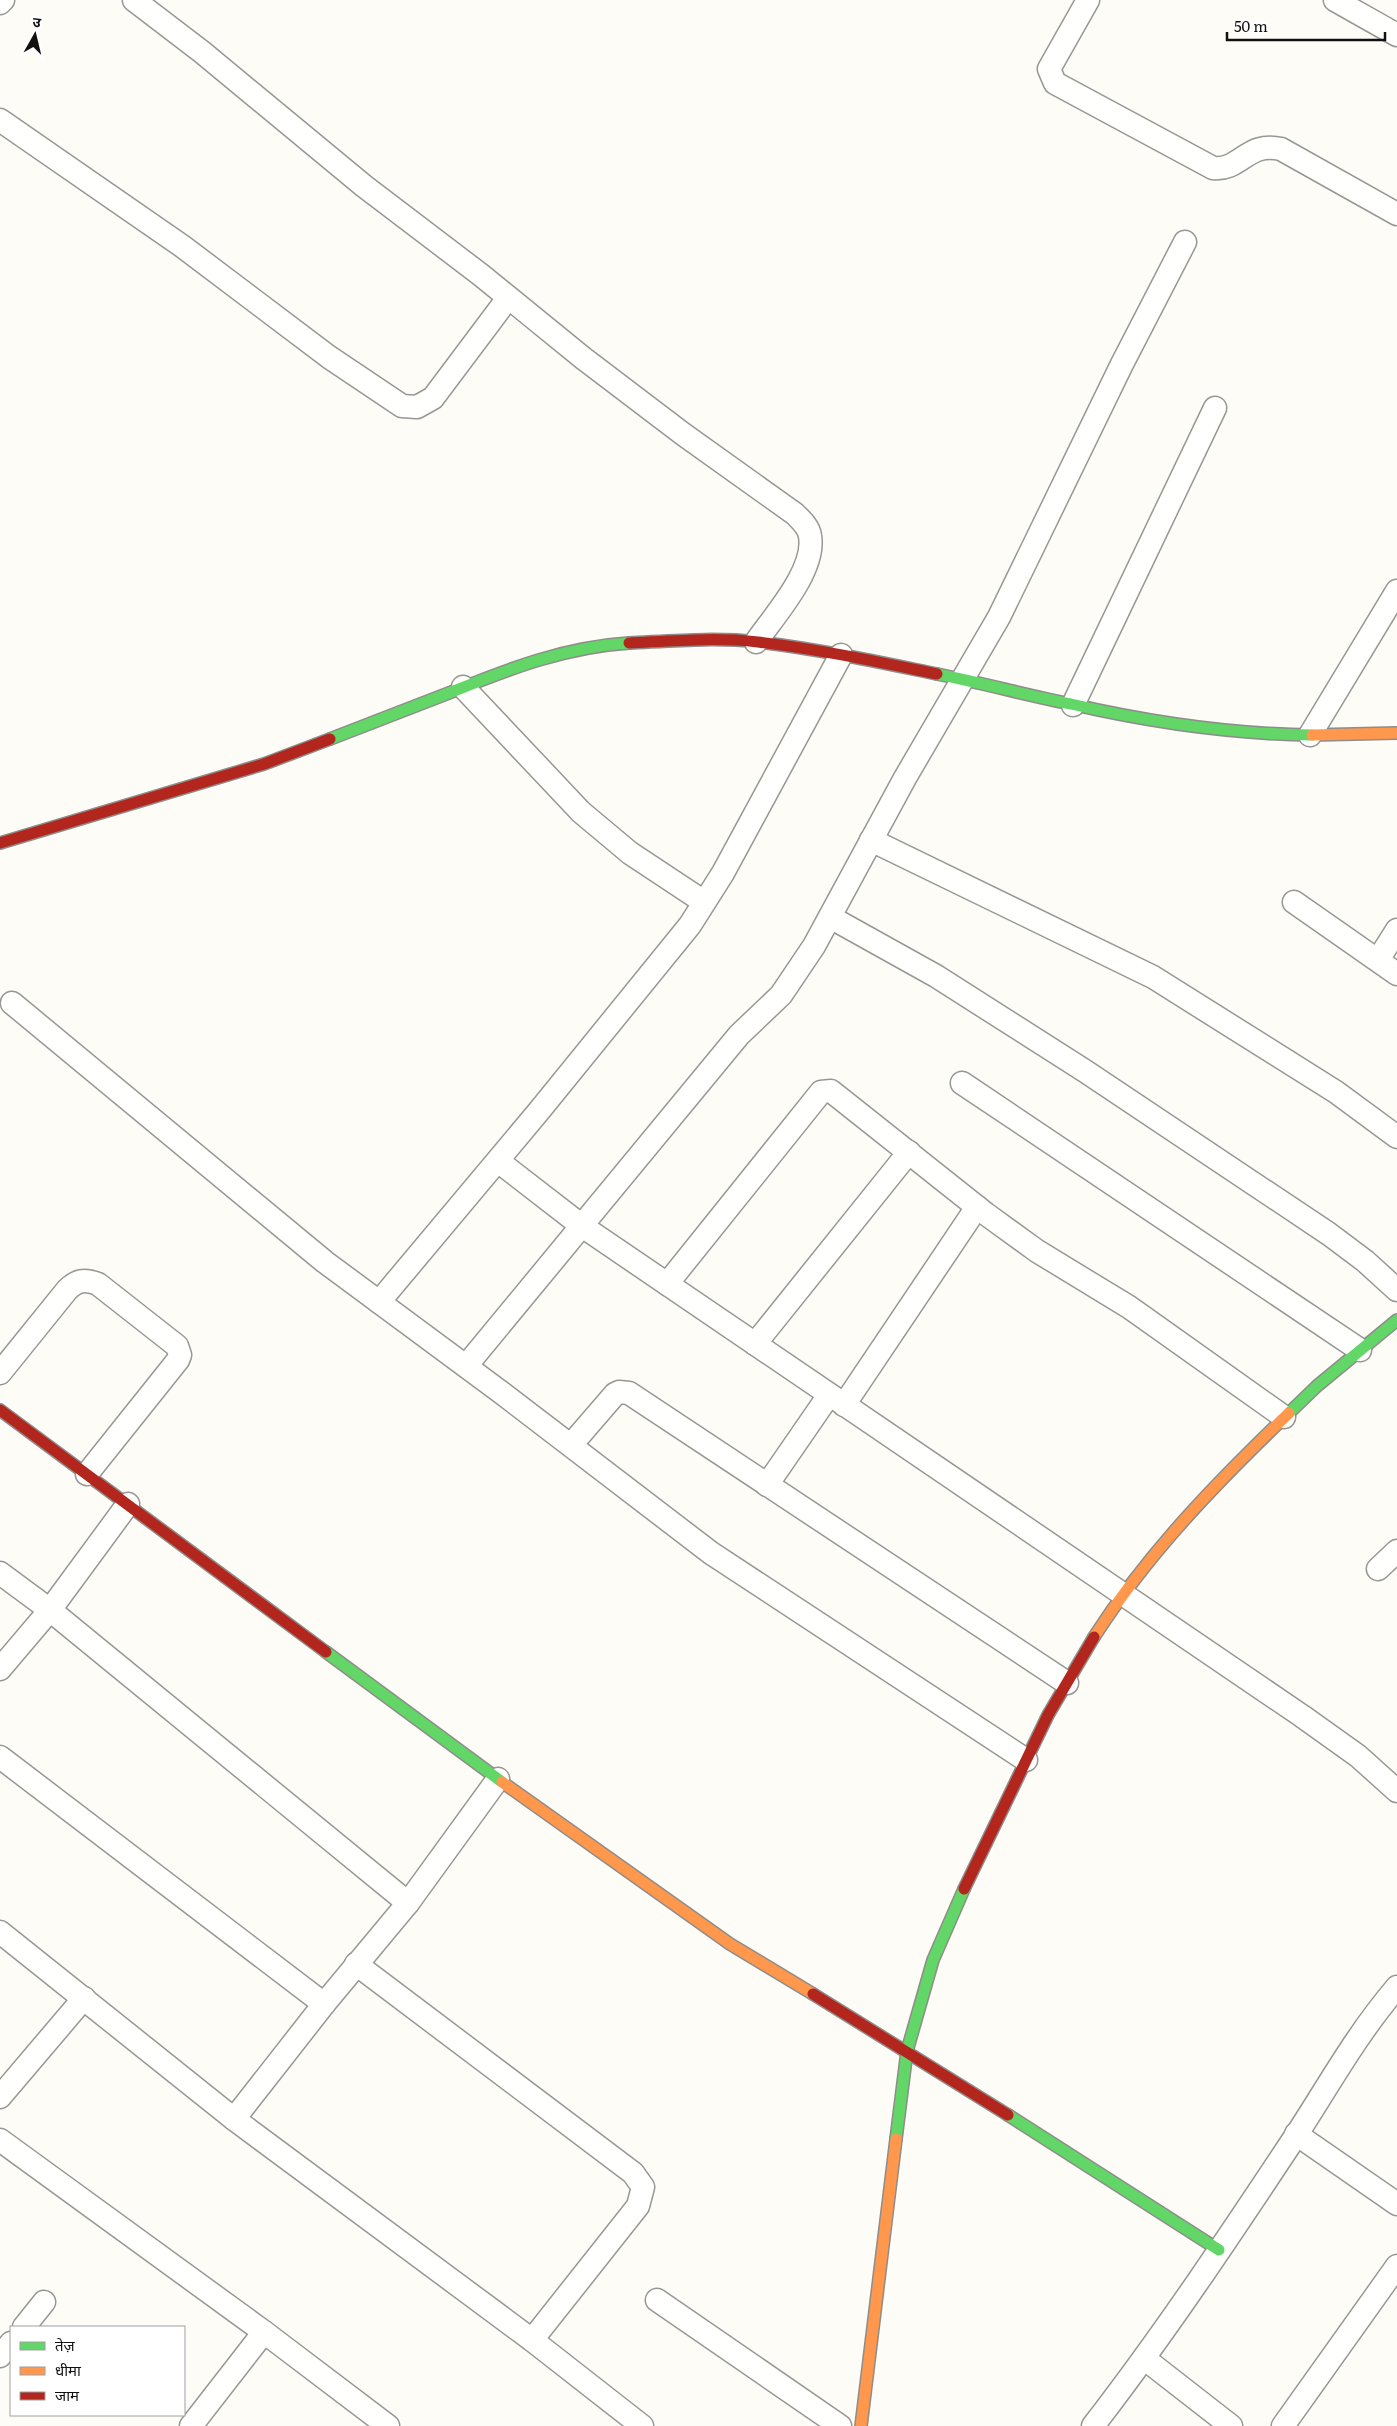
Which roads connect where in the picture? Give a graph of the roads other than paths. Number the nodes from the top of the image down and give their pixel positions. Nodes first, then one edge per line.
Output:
1 (2, 0) edge
2 (134, 0) edge
3 (1088, 0) edge
4 (1335, 0) edge
5 (0, 3) edge
6 (1397, 35) edge
7 (0, 120) edge
8 (1397, 214) edge
9 (1186, 242) dead end
10 (508, 298) junction
11 (1215, 408) dead end
12 (1397, 591) edge
13 (756, 642) junction
14 (841, 655) junction
15 (961, 679) junction
16 (463, 687) junction
17 (1073, 705) junction
18 (1397, 733) edge
19 (1310, 735) junction
20 (872, 840) junction
21 (0, 843) edge
22 (704, 902) junction
23 (1294, 902) dead end
24 (830, 917) junction
25 (1397, 930) edge
26 (1378, 960) junction
27 (1397, 974) edge
28 (12, 1003) dead end
29 (962, 1083) dead end
30 (1397, 1137) edge
31 (909, 1152) junction
32 (498, 1161) junction
33 (977, 1207) junction
34 (582, 1226) junction
35 (667, 1284) junction
36 (1397, 1290) edge
37 (379, 1302) junction
38 (1397, 1320) edge
39 (755, 1344) junction
40 (1360, 1350) junction
41 (466, 1366) junction
42 (0, 1373) edge
43 (836, 1400) junction
44 (0, 1410) edge
45 (1284, 1417) junction
46 (571, 1445) junction
47 (87, 1474) junction
48 (767, 1484) junction
49 (128, 1504) junction
50 (1397, 1551) edge
51 (1378, 1569) dead end
52 (0, 1573) edge
53 (1122, 1594) junction
54 (50, 1610) junction
55 (0, 1669) edge
56 (1067, 1683) junction
57 (0, 1757) edge
58 (1026, 1760) junction
59 (498, 1779) junction
60 (1397, 1791) edge
61 (408, 1903) junction
62 (0, 1932) edge
63 (356, 1964) junction
64 (1397, 1987) edge
65 (84, 1998) junction
66 (324, 2004) junction
67 (907, 2051) junction
68 (0, 2098) edge
69 (234, 2119) junction
70 (1296, 2134) junction
71 (0, 2140) edge
72 (1397, 2204) edge
73 (1219, 2250) junction
74 (1397, 2266) edge
75 (656, 2300) dead end
76 (44, 2302) dead end
77 (25, 2326) edge
78 (264, 2332) junction
79 (532, 2340) junction
80 (10, 2344) edge
81 (0, 2356) edge
82 (1145, 2359) junction
83 (191, 2426) edge
84 (388, 2426) edge
85 (642, 2426) edge
86 (840, 2426) edge
87 (861, 2426) edge
88 (1093, 2426) edge
89 (1231, 2426) edge
90 (1283, 2426) edge

1 - 5 street
2 - 10 street
3 - 8 street
4 - 6 street
7 - 10 street
9 - 15 street
10 - 13 street
11 - 17 street
12 - 19 street
13 - 14 street
13 - 16 street
14 - 15 street
14 - 22 street
15 - 17 street
15 - 20 street
16 - 21 street
16 - 22 street
17 - 19 street
18 - 19 street
20 - 24 street
20 - 30 street
22 - 32 street
23 - 26 street
24 - 34 street
24 - 36 street
25 - 26 street
26 - 27 street
28 - 37 street
29 - 40 street
31 - 33 street
31 - 35 street
31 - 39 street
32 - 34 street
32 - 37 street
33 - 43 street
33 - 45 street
34 - 35 street
34 - 41 street
35 - 39 street
37 - 41 street
38 - 40 street
39 - 43 street
40 - 45 street
41 - 46 street
42 - 47 street
43 - 48 street
43 - 53 street
44 - 47 street
45 - 53 street
46 - 48 street
46 - 58 street
47 - 49 street
48 - 56 street
49 - 54 street
49 - 59 street
50 - 51 street
52 - 54 street
53 - 56 street
53 - 60 street
54 - 55 street
54 - 61 street
56 - 58 street
57 - 66 street
58 - 67 street
59 - 61 street
59 - 67 street
61 - 63 street
62 - 65 street
63 - 66 street
63 - 79 street
64 - 70 street
65 - 68 street
65 - 69 street
66 - 69 street
67 - 73 street
67 - 87 street
69 - 79 street
70 - 72 street
70 - 73 street
71 - 78 street
73 - 82 street
74 - 90 street
75 - 86 street
76 - 77 street
78 - 83 street
78 - 84 street
79 - 85 street
80 - 81 street
82 - 88 street
82 - 89 street

